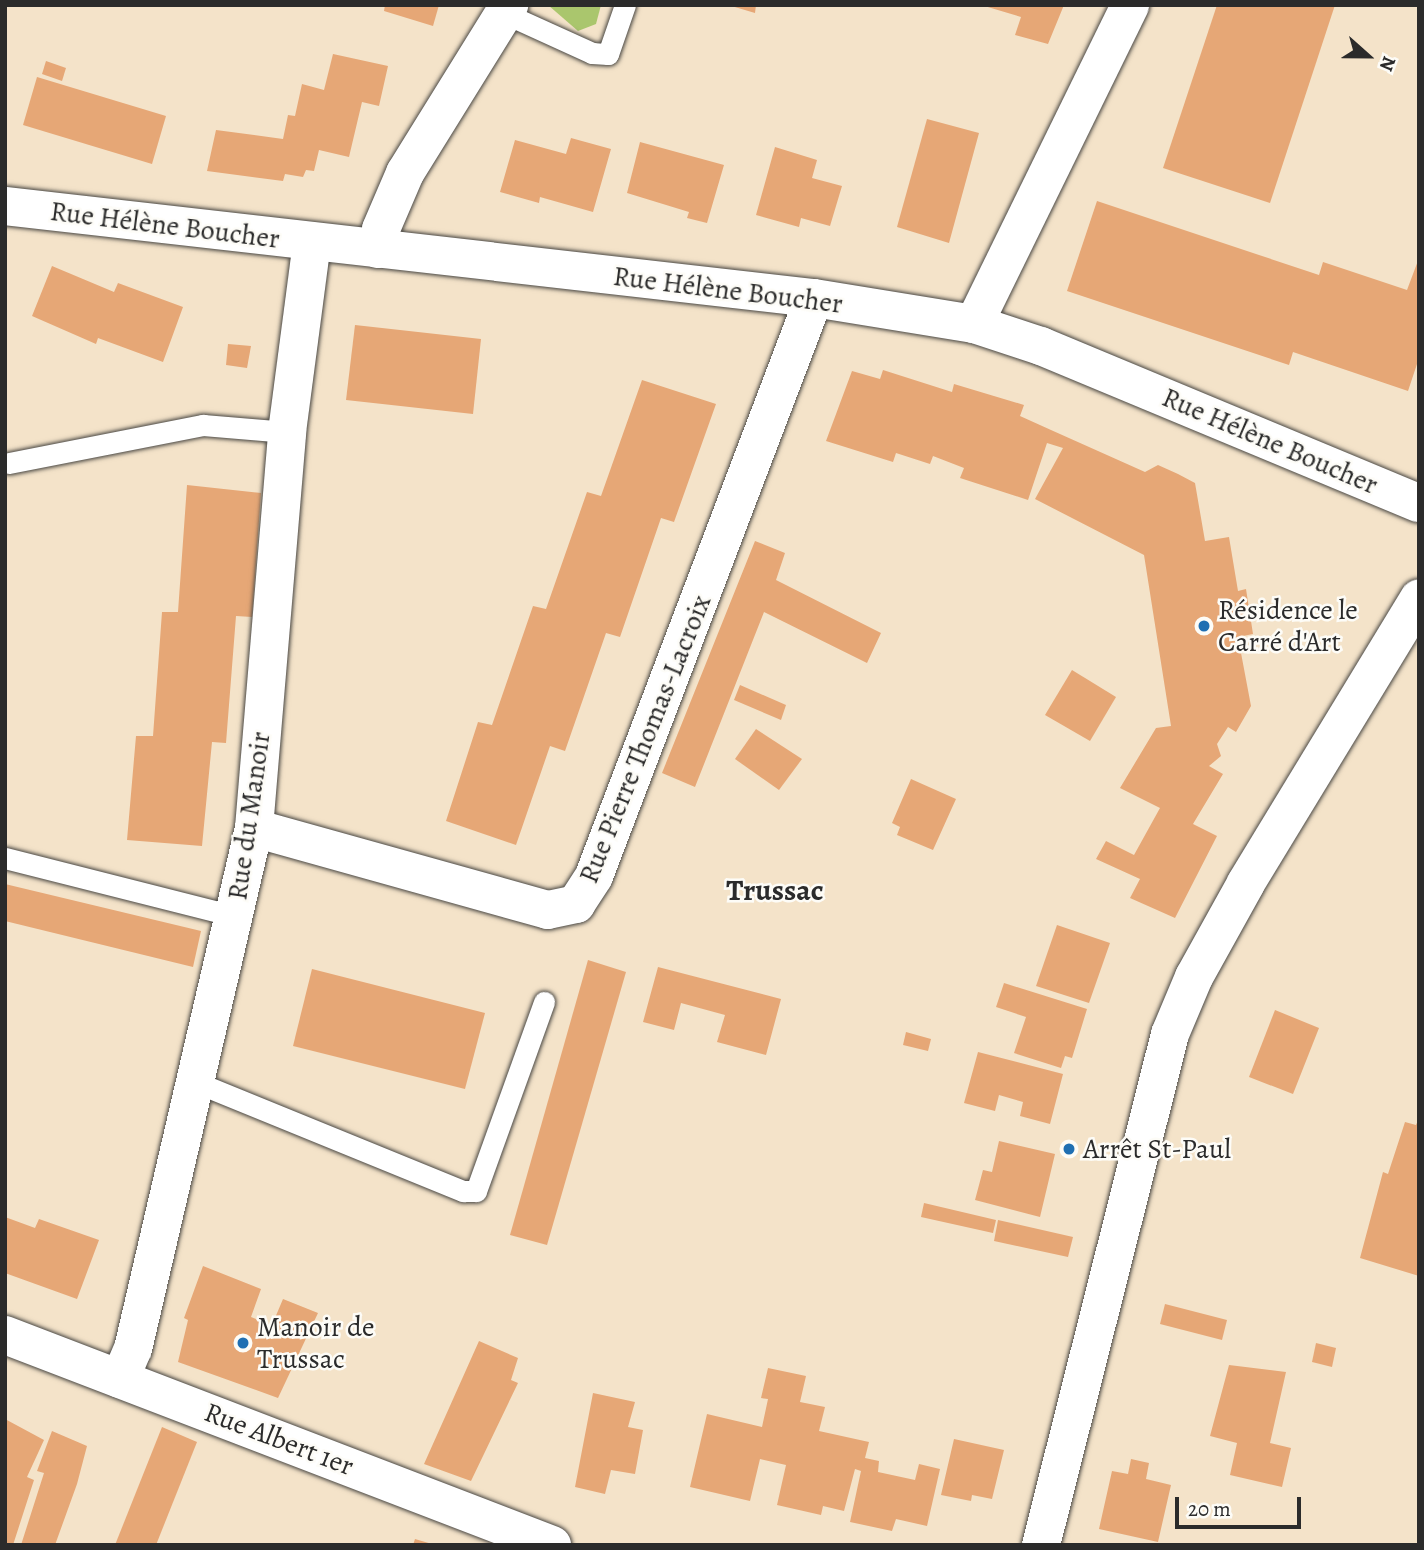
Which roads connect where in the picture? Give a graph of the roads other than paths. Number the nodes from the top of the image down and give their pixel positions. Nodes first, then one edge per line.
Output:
1 (625, 5) edge
2 (1130, 5) edge
3 (507, 9) edge
4 (5, 206) edge
5 (312, 242) junction
6 (378, 249) junction
7 (814, 298) junction
8 (974, 324) junction
9 (287, 432) junction
10 (9, 463) dead end
11 (1419, 503) edge
12 (1413, 619) edge
13 (254, 828) junction
14 (5, 858) edge
15 (235, 916) junction
16 (544, 1002) dead end
17 (193, 1081) junction
18 (5, 1335) edge
19 (120, 1379) junction
20 (552, 1545) edge
21 (1041, 1545) edge

1 - 3 lane
2 - 8 street
3 - 6 street
4 - 5 street, Rue Hélène Boucher
5 - 6 street, Rue Hélène Boucher
5 - 9 street, Rue du Manoir
6 - 7 street, Rue Hélène Boucher
7 - 8 street, Rue Hélène Boucher
7 - 13 street, Rue Pierre Thomas-Lacroix
8 - 11 street, Rue Hélène Boucher
9 - 10 lane
9 - 13 street, Rue du Manoir
12 - 21 street
13 - 15 street, Rue du Manoir
14 - 15 lane
15 - 17 street, Rue du Manoir
16 - 17 lane
17 - 19 street, Rue du Manoir
18 - 19 street, Rue Albert 1er
19 - 20 street, Rue Albert 1er

